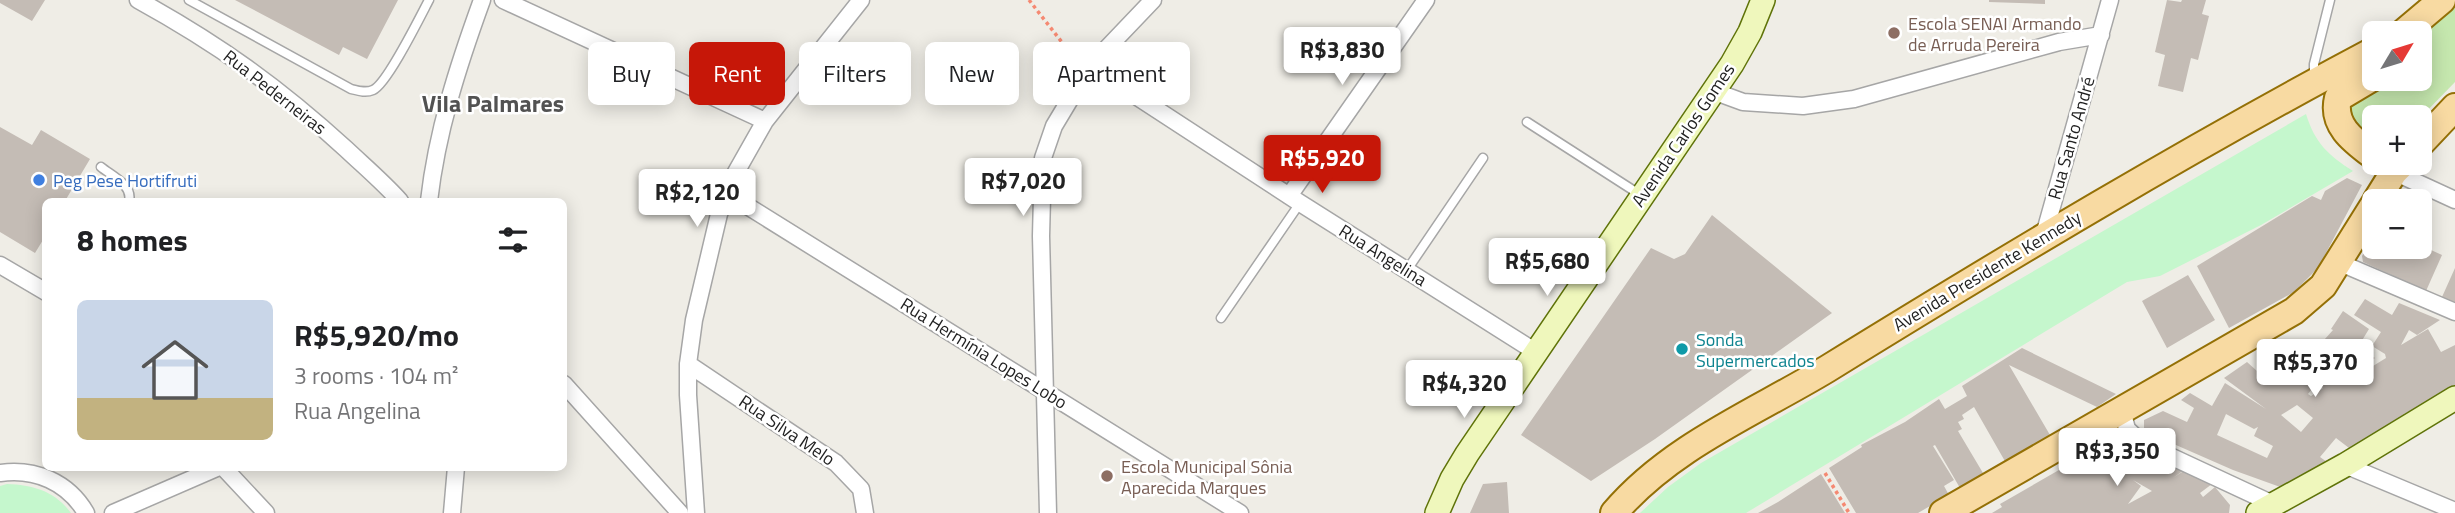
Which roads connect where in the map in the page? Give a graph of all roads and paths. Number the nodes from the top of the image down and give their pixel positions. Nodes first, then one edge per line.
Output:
1 (138, 0) edge
2 (190, 0) edge
3 (429, 0) edge
4 (482, 0) edge
5 (503, 0) edge
6 (1029, 0) edge
7 (1153, 0) edge
8 (1426, 0) edge
9 (1763, 0) edge
10 (2110, 0) edge
11 (2330, 0) edge
12 (2442, 0) edge
13 (853, 2) edge
14 (2417, 21) edge
15 (2101, 35) junction
16 (1064, 42) edge
17 (1113, 42) edge
18 (2362, 57) edge
19 (2316, 81) junction
20 (2362, 84) edge
21 (1713, 91) junction
22 (1066, 105) edge
23 (1143, 105) edge
24 (2455, 107) edge
25 (765, 121) junction
26 (1527, 122) dead end
27 (2432, 131) edge
28 (2362, 145) edge
29 (1483, 158) dead end
30 (101, 167) dead end
31 (2409, 175) edge
32 (728, 194) junction
33 (1642, 196) junction
34 (129, 198) edge
35 (397, 198) edge
36 (429, 198) edge
37 (1294, 199) junction
38 (2455, 200) edge
39 (2362, 223) edge
40 (2044, 235) junction
41 (2338, 262) junction
42 (0, 265) edge
43 (1407, 271) junction
44 (42, 290) edge
45 (2455, 312) edge
46 (1221, 318) dead end
47 (1536, 352) junction
48 (688, 364) junction
49 (567, 387) edge
50 (1044, 390) junction
51 (2455, 398) edge
52 (2122, 410) junction
53 (2345, 465) junction
54 (212, 471) edge
55 (225, 471) edge
56 (456, 471) edge
57 (0, 473) edge
58 (1825, 473) dead end
59 (2266, 509) edge
60 (2455, 511) edge
61 (86, 513) edge
62 (113, 513) edge
63 (266, 513) edge
64 (452, 513) edge
65 (680, 513) edge
66 (696, 513) edge
67 (865, 513) edge
68 (1048, 513) edge
69 (1240, 513) edge
70 (1437, 513) edge
71 (1614, 513) edge
72 (1849, 513) edge
73 (1943, 513) edge

1 - 35 street, Rua Pederneiras
2 - 3 lane
4 - 36 street
5 - 25 street
6 - 16 path
7 - 17 street
8 - 37 street
9 - 21 main road, Avenida Carlos Gomes
10 - 15 street, Rua Santo André
11 - 19 lane
12 - 14 main road
13 - 25 street
15 - 21 street
15 - 40 street, Rua Santo André
18 - 19 main road, Avenida Presidente Kennedy
19 - 40 main road, Avenida Presidente Kennedy
20 - 28 main road
21 - 33 main road, Avenida Carlos Gomes
22 - 50 street
23 - 37 street, Rua Angelina
24 - 27 main road
25 - 32 street
26 - 33 lane
29 - 43 lane
30 - 34 lane
31 - 38 street
32 - 48 street
32 - 50 street, Rua Hermínia Lopes Lobo
33 - 47 main road, Avenida Carlos Gomes
37 - 43 street, Rua Angelina
37 - 46 lane
39 - 41 main road
40 - 71 main road, Avenida Presidente Kennedy
41 - 45 street
41 - 52 main road
42 - 44 street
43 - 47 street, Rua Angelina
47 - 70 main road, Avenida Carlos Gomes
48 - 66 street
48 - 67 street, Rua Silva Melo
49 - 65 street
50 - 68 street
50 - 69 street, Rua Hermínia Lopes Lobo
51 - 53 main road
52 - 59 street
52 - 73 main road
53 - 59 main road
53 - 60 street
54 - 62 street
55 - 63 street
56 - 64 street
57 - 61 street
58 - 72 path

